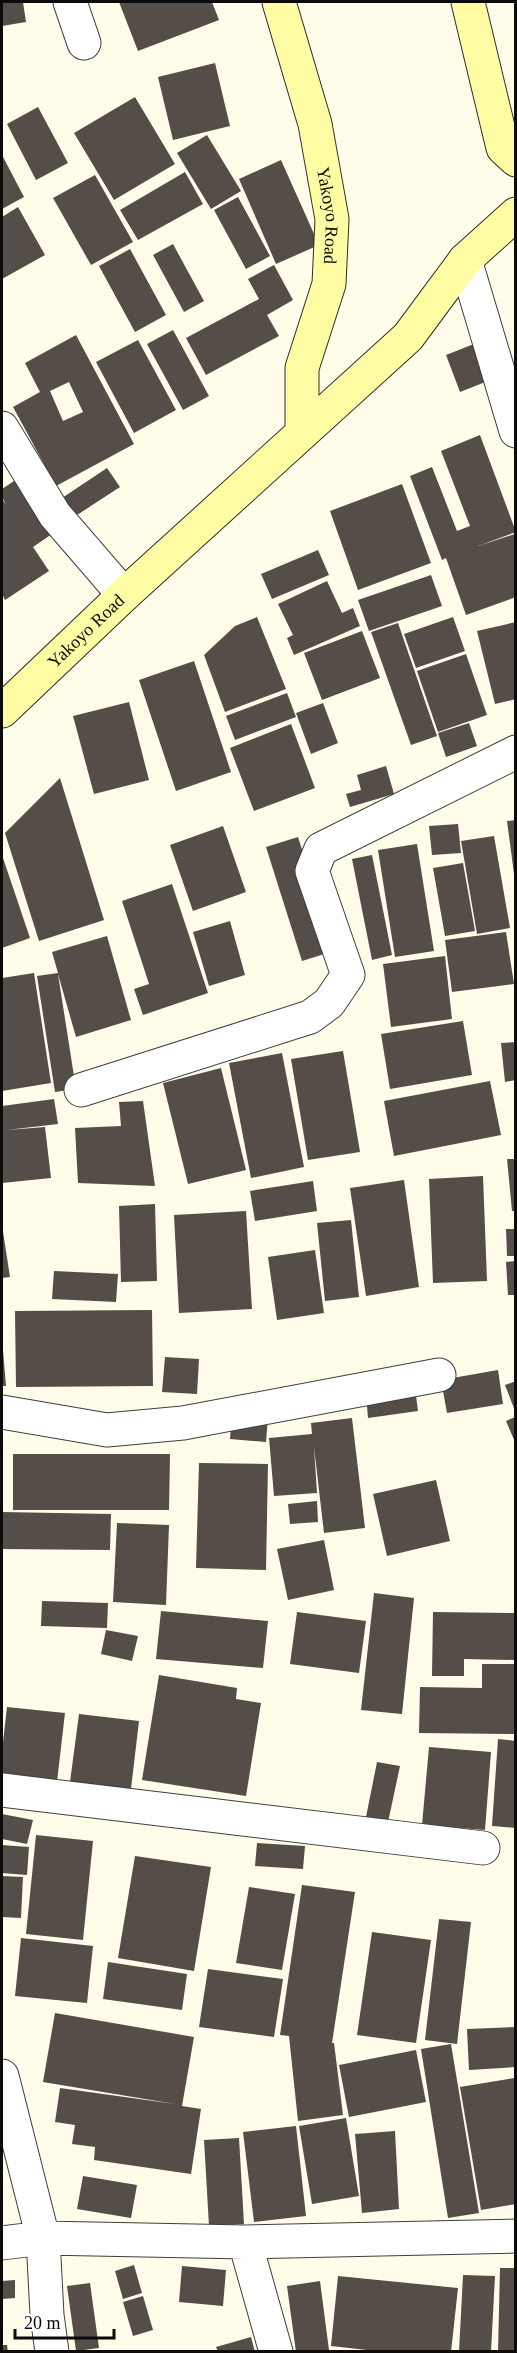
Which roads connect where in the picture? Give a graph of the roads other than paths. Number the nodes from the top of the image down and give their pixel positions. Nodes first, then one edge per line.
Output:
1 (70, 2) edge
2 (279, 2) edge
3 (468, 2) edge
4 (84, 44) dead end
5 (516, 160) edge
6 (516, 214) edge
7 (465, 260) junction
8 (2, 428) edge
9 (516, 431) edge
10 (302, 433) junction
11 (124, 594) junction
12 (2, 711) edge
13 (516, 752) edge
14 (81, 1090) dead end
15 (439, 1375) dead end
16 (2, 1412) edge
17 (2, 1790) edge
18 (483, 1848) dead end
19 (2, 2076) edge
20 (516, 2236) edge
21 (44, 2238) junction
22 (245, 2242) junction
23 (2, 2243) edge
24 (52, 2352) edge
25 (276, 2352) edge

1 - 4 street
2 - 10 main road, Yakoyo Road
3 - 5 main road
6 - 7 main road, Yakoyo Road
7 - 9 street
7 - 10 main road, Yakoyo Road
8 - 11 street
10 - 11 main road, Yakoyo Road
11 - 12 main road, Yakoyo Road
13 - 14 street
15 - 16 street
17 - 18 street
19 - 21 street
20 - 22 street
21 - 22 street
21 - 23 street
21 - 24 street
22 - 25 street

